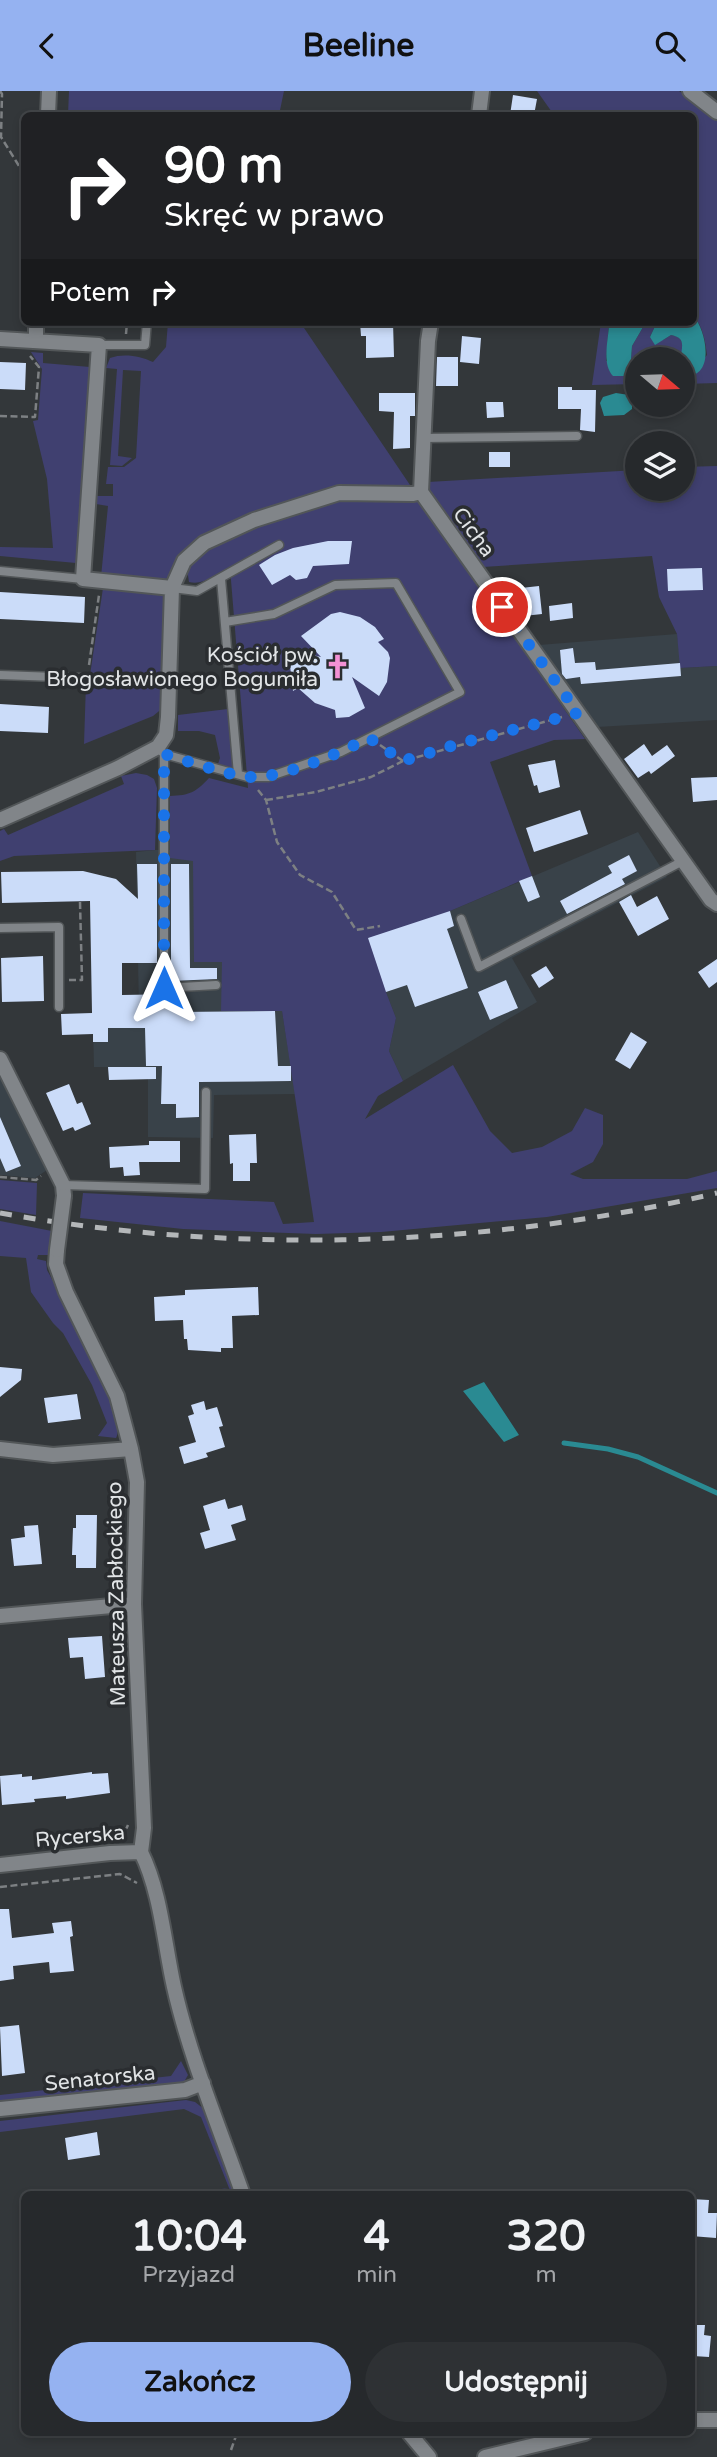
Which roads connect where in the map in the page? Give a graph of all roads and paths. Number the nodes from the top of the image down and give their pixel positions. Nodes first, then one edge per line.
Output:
1 (0, 91) edge
2 (49, 91) edge
3 (482, 91) edge
4 (690, 91) edge
5 (48, 112) edge
6 (479, 112) edge
7 (717, 112) edge
8 (21, 169) edge
9 (35, 326) edge
10 (147, 326) edge
11 (431, 326) edge
12 (0, 339) edge
13 (100, 345) junction
14 (32, 347) junction
15 (0, 416) edge
16 (577, 436) dead end
17 (424, 438) junction
18 (421, 492) junction
19 (279, 545) dead end
20 (0, 571) edge
21 (83, 579) junction
22 (221, 579) junction
23 (101, 581) junction
24 (172, 588) junction
25 (225, 622) junction
26 (0, 675) edge
27 (87, 678) junction
28 (169, 681) junction
29 (578, 713) junction
30 (369, 738) junction
31 (161, 751) junction
32 (403, 761) junction
33 (243, 776) junction
34 (266, 800) junction
35 (0, 820) edge
36 (684, 861) junction
37 (80, 902) dead end
38 (717, 904) edge
39 (461, 919) dead end
40 (380, 926) dead end
41 (0, 928) edge
42 (59, 980) junction
43 (216, 985) dead end
44 (59, 1007) dead end
45 (0, 1060) edge
46 (206, 1092) dead end
47 (55, 1168) junction
48 (0, 1177) edge
49 (64, 1191) junction
50 (0, 1449) edge
51 (131, 1449) junction
52 (134, 1604) junction
53 (0, 1616) edge
54 (141, 1852) junction
55 (0, 1865) edge
56 (0, 1887) edge
57 (155, 1890) junction
58 (203, 2083) junction
59 (0, 2109) edge
60 (242, 2191) edge
61 (695, 2420) edge
62 (717, 2420) edge
63 (236, 2436) edge
64 (413, 2436) edge
65 (572, 2436) edge
66 (231, 2450) dead end
67 (431, 2456) edge
68 (485, 2457) edge

1 - 8 path
2 - 5 street
3 - 6 street
4 - 7 street
9 - 14 street
10 - 13 lane
11 - 17 street
12 - 14 street
13 - 14 street
13 - 21 street
14 - 15 path
16 - 17 lane
17 - 18 street
18 - 24 street
18 - 29 street, Cicha
19 - 22 lane
20 - 21 lane
21 - 23 street
22 - 24 lane
22 - 25 lane
23 - 24 street
23 - 27 path
24 - 28 street
25 - 30 lane
25 - 33 lane
26 - 27 lane
27 - 28 lane
28 - 31 street
29 - 32 path
29 - 36 street, Cicha
30 - 32 path
30 - 33 lane
31 - 33 lane
31 - 35 street
31 - 43 lane
32 - 34 path
33 - 34 path
34 - 40 path
36 - 38 street, Cicha
36 - 39 lane
37 - 42 path
41 - 42 lane
42 - 44 lane
45 - 47 street
46 - 49 lane
47 - 48 path
47 - 49 street
49 - 51 street, Mateusza Zabłockiego, bridge
50 - 51 street
51 - 52 street, Mateusza Zabłockiego
52 - 53 street
52 - 54 street, Mateusza Zabłockiego
54 - 55 street, Rycerska
54 - 57 street, Rycerska
56 - 57 path
57 - 58 street
58 - 59 street, Senatorska
58 - 60 street
61 - 62 street
63 - 66 path
64 - 67 street
65 - 68 street

